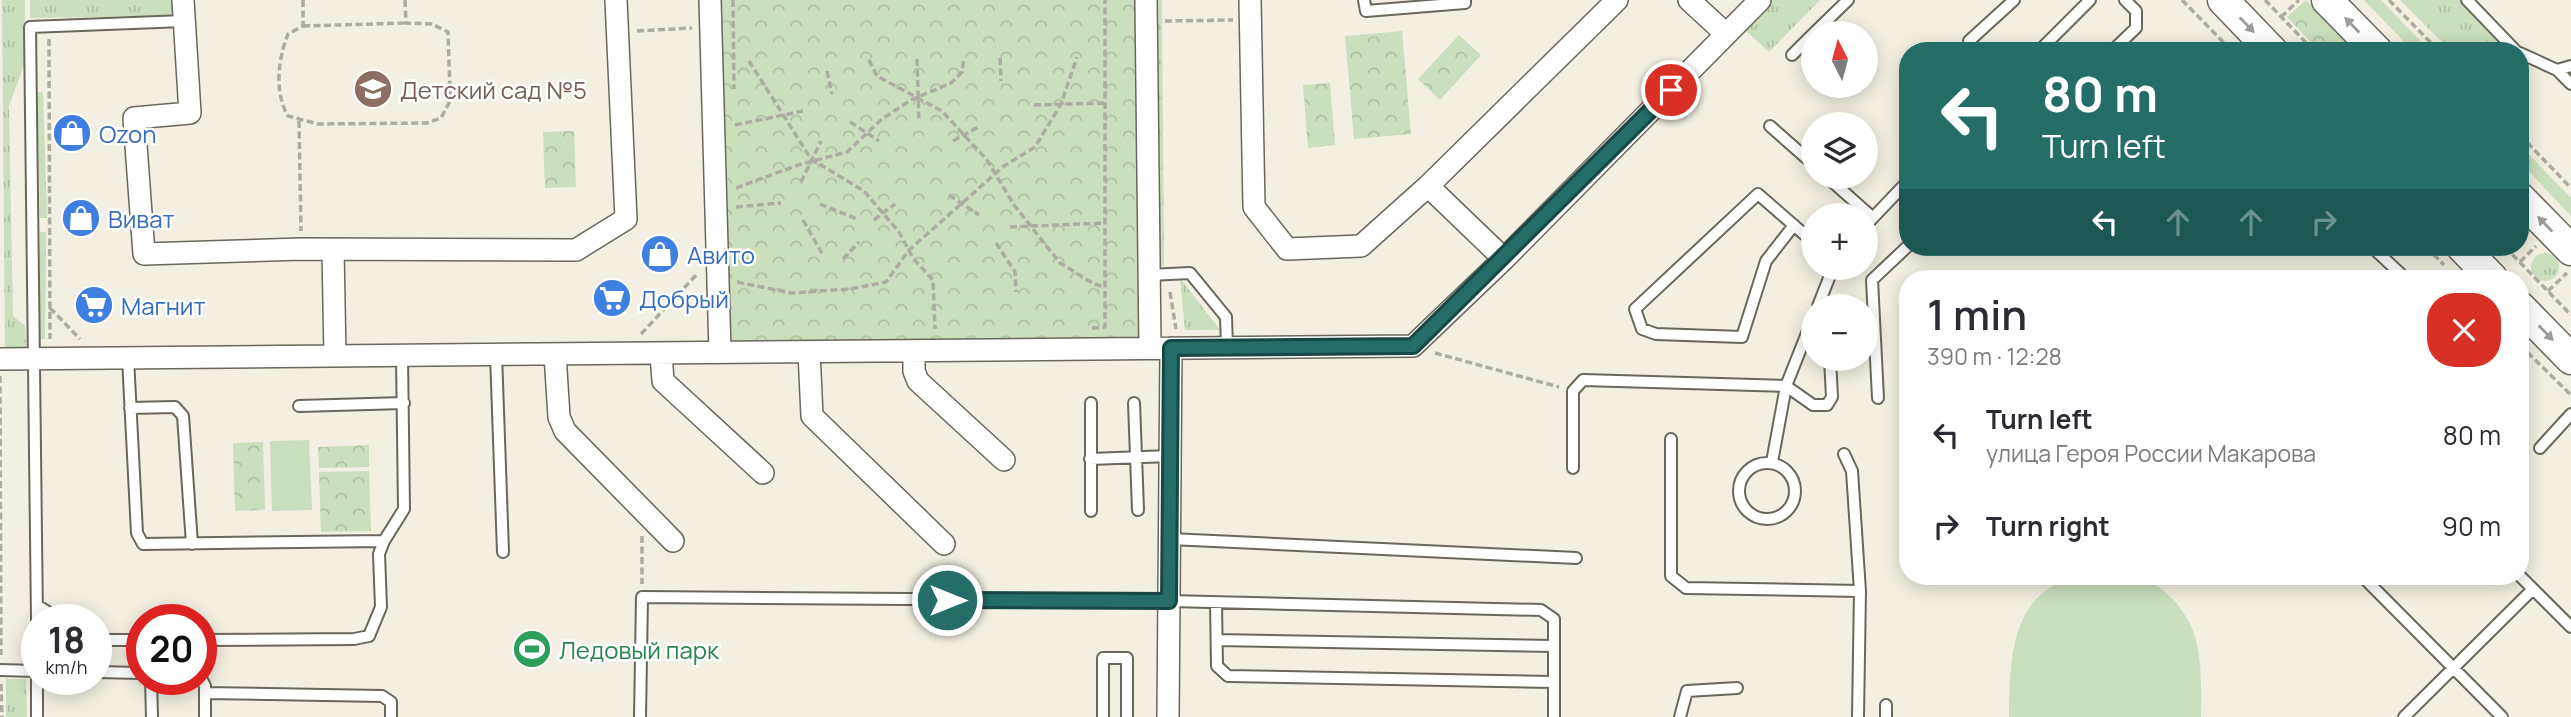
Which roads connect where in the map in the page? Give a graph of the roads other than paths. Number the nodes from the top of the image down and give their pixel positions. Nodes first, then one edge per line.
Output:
1 (616, 0) edge
2 (710, 0) edge
3 (1146, 0) edge
4 (1364, 0) edge
5 (1465, 0) edge
6 (1617, 0) edge
7 (1689, 0) edge
8 (1760, 0) edge
9 (1848, 0) edge
10 (2014, 0) edge
11 (2090, 0) edge
12 (2125, 0) edge
13 (2223, 0) edge
14 (2327, 0) edge
15 (2467, 0) edge
16 (183, 10) edge
17 (1250, 10) edge
18 (1827, 21) edge
19 (1726, 34) junction
20 (1969, 41) dead end
21 (2048, 42) edge
22 (2121, 42) edge
23 (2263, 42) edge
24 (2368, 42) edge
25 (2508, 42) edge
26 (1801, 46) edge
27 (1792, 55) dead end
28 (2529, 57) edge
29 (2571, 66) edge
30 (2557, 70) junction
31 (2571, 84) edge
32 (1770, 126) dead end
33 (1801, 153) edge
34 (1429, 186) junction
35 (1838, 189) edge
36 (1899, 190) edge
37 (1852, 203) edge
38 (2529, 207) edge
39 (1878, 212) edge
40 (1794, 225) junction
41 (1801, 231) edge
42 (2571, 250) edge
43 (333, 251) junction
44 (1899, 254) edge
45 (2382, 256) edge
46 (1504, 259) junction
47 (2456, 259) edge
48 (2396, 270) edge
49 (2477, 270) edge
50 (1149, 275) junction
51 (2529, 318) edge
52 (1160, 348) junction
53 (1227, 348) junction
54 (1801, 348) edge
55 (914, 351) junction
56 (35, 352) junction
57 (720, 352) junction
58 (809, 352) junction
59 (496, 354) junction
60 (555, 354) junction
61 (661, 354) junction
62 (402, 355) junction
63 (335, 356) junction
64 (128, 358) junction
65 (0, 359) edge
66 (2571, 359) edge
67 (1831, 371) edge
68 (1786, 386) junction
69 (1878, 398) dead end
70 (404, 403) junction
71 (1135, 403) dead end
72 (1091, 404) dead end
73 (299, 406) dead end
74 (131, 408) junction
75 (2571, 414) edge
76 (1671, 439) dead end
77 (2540, 448) dead end
78 (1844, 454) dead end
79 (1170, 456) junction
80 (1136, 457) junction
81 (1090, 459) junction
82 (1004, 460) dead end
83 (1772, 462) junction
84 (1573, 468) dead end
85 (763, 473) dead end
86 (1138, 510) dead end
87 (1091, 511) dead end
88 (1170, 539) junction
89 (384, 541) junction
90 (673, 541) dead end
91 (192, 544) junction
92 (944, 544) dead end
93 (503, 552) dead end
94 (1576, 558) dead end
95 (2371, 585) edge
96 (2529, 585) edge
97 (2533, 589) junction
98 (1860, 591) junction
99 (1169, 601) junction
100 (1216, 603) junction
101 (37, 604) edge
102 (2571, 627) edge
103 (1217, 639) junction
104 (217, 640) edge
105 (1554, 646) junction
106 (2453, 669) junction
107 (1, 670) edge
108 (21, 671) edge
109 (1554, 682) junction
110 (1737, 688) dead end
111 (217, 693) edge
112 (37, 695) edge
113 (151, 695) edge
114 (205, 695) edge
115 (37, 717) edge
116 (152, 717) edge
117 (205, 717) edge
118 (391, 717) edge
119 (640, 717) edge
120 (1103, 717) edge
121 (1127, 717) edge
122 (1168, 717) edge
123 (1554, 717) edge
124 (1680, 717) edge
125 (1858, 717) edge
126 (2404, 717) edge
127 (2502, 717) edge

1 - 43 street
2 - 57 street
3 - 50 street
4 - 5 lane
6 - 34 street
7 - 19 street
8 - 19 street
9 - 18 lane
10 - 20 lane
11 - 21 lane
12 - 22 lane
13 -> 23 main road
24 -> 14 main road
15 - 25 lane
16 - 43 street
16 - 56 lane
17 - 34 street
19 - 46 street
26 - 27 lane
28 - 30 lane
29 - 30 lane
30 - 31 lane
32 - 33 lane
34 - 46 street
35 - 37 lane
36 - 39 lane
42 -> 38 main road
40 - 40 lane
40 - 41 lane
43 - 63 street
44 - 69 lane
45 - 48 lane
46 - 53 street
47 - 49 main road
50 - 52 street
50 - 53 lane
51 -> 66 main road
52 - 53 street
52 - 55 street
52 - 79 street
54 - 68 lane
55 - 58 street
55 - 82 street
56 - 64 street
56 - 65 street
56 - 101 lane
57 - 58 street
57 - 61 street
58 - 92 street
59 - 60 street
59 - 62 street
59 - 93 lane
60 - 61 street
60 - 90 street
61 - 85 street
62 - 63 street
62 - 70 lane
63 - 64 street
64 - 74 lane
67 - 68 lane
68 - 83 lane
68 - 84 lane
70 - 73 lane
70 - 89 lane
71 - 80 lane
72 - 81 lane
74 - 91 lane
74 - 91 lane
75 - 77 lane
76 - 98 lane
78 - 98 lane
79 - 80 lane
79 - 88 street
80 - 81 lane
80 - 86 lane
81 - 87 lane
83 - 83 lane
88 - 94 lane
88 - 99 street
89 - 91 lane
89 - 104 lane
95 - 106 lane
96 - 97 lane
97 - 102 lane
97 - 106 lane
98 - 125 lane
99 - 100 lane
99 - 119 lane
99 - 122 street
100 - 103 lane
100 - 105 lane
103 - 105 lane
103 - 109 lane
105 - 109 lane
106 - 126 lane
106 - 127 lane
107 - 108 lane
109 - 123 lane
110 - 124 lane
111 - 118 lane
112 - 115 lane
113 - 116 lane
114 - 117 lane
120 - 121 lane

